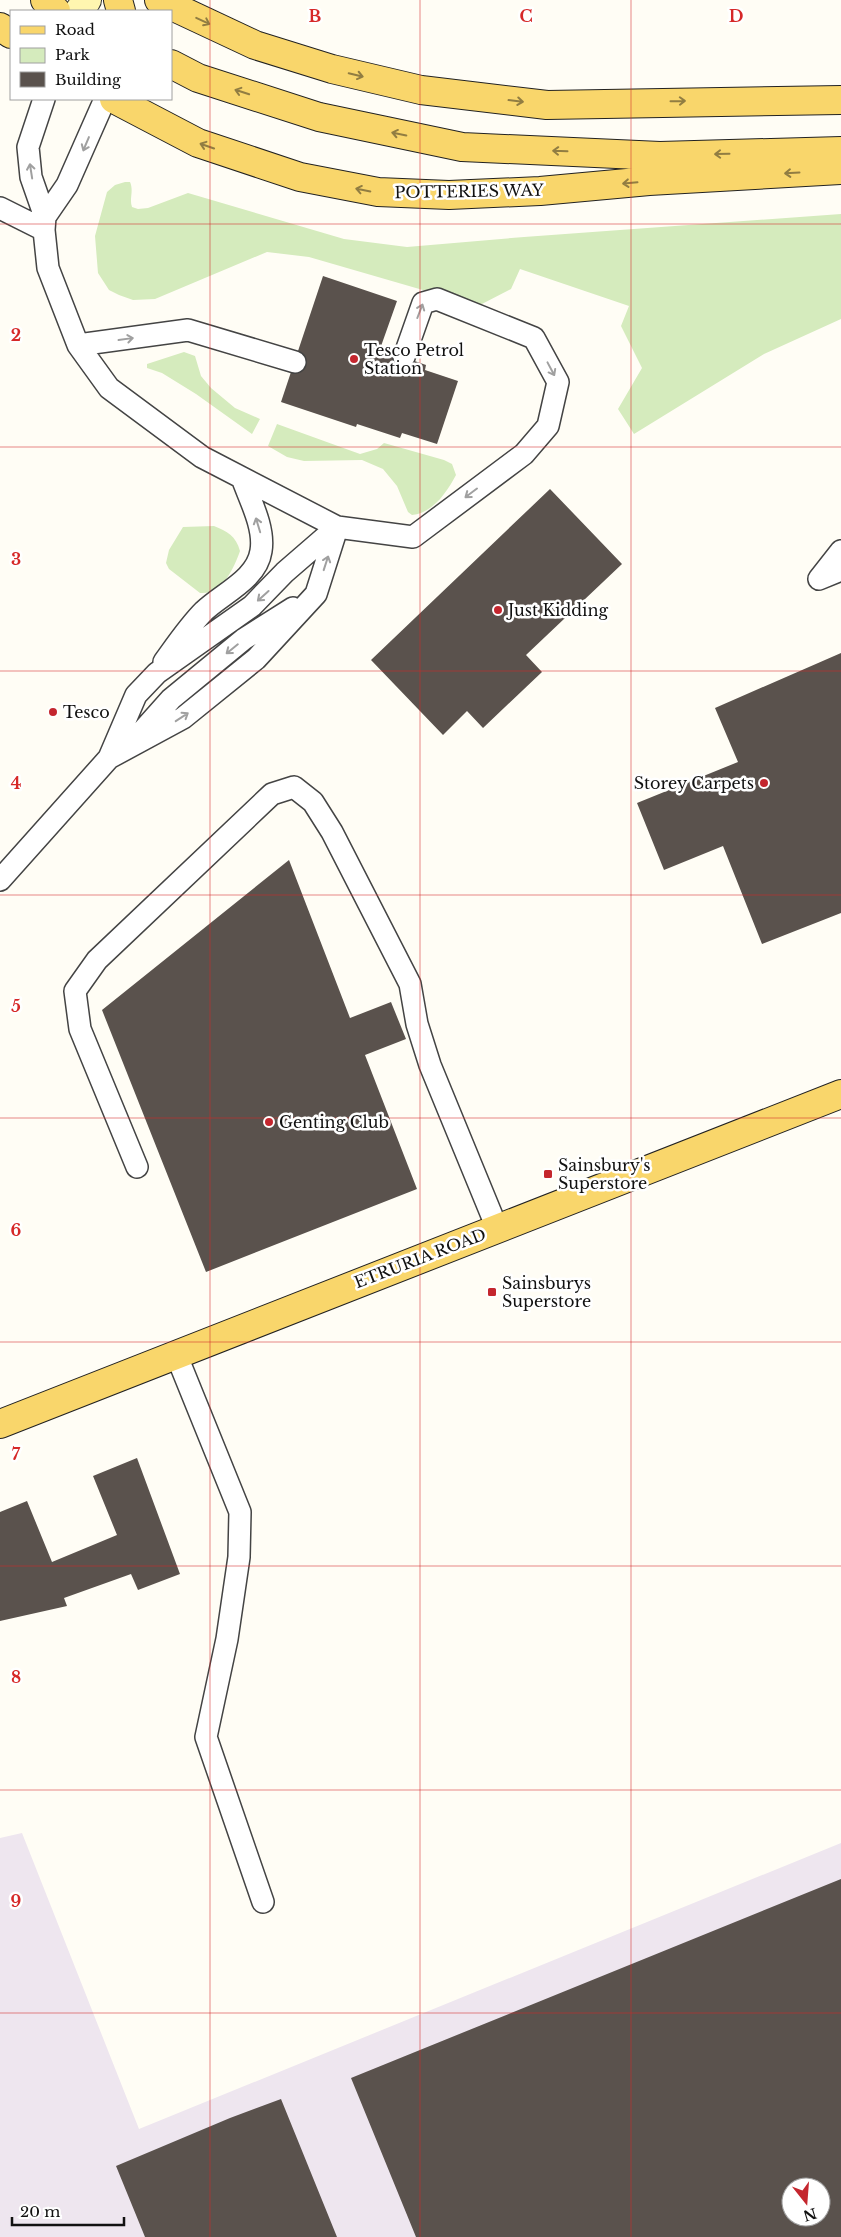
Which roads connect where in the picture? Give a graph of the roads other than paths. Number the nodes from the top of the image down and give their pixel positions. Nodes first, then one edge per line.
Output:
1 (45, 0) edge
2 (159, 0) edge
3 (55, 10) edge
4 (172, 65) edge
5 (44, 100) edge
6 (105, 100) edge
7 (116, 100) edge
8 (841, 100) edge
9 (841, 151) edge
10 (841, 170) edge
11 (0, 208) edge
12 (44, 224) junction
13 (78, 345) junction
14 (404, 357) dead end
15 (295, 362) dead end
16 (242, 478) junction
17 (337, 527) junction
18 (841, 551) edge
19 (841, 570) edge
20 (157, 673) junction
21 (118, 753) junction
22 (0, 880) edge
23 (841, 1094) edge
24 (137, 1167) dead end
25 (496, 1228) junction
26 (176, 1354) junction
27 (0, 1424) edge
28 (263, 1902) dead end

1 - 3 main road
2 -> 8 main road
9 -> 4 main road
12 -> 5 lane
6 -> 12 lane
10 -> 7 main road, POTTERIES WAY
11 - 12 lane
12 - 13 lane
13 -> 15 lane
13 - 16 lane
14 -> 17 lane
16 - 17 lane
20 -> 16 lane
17 -> 20 lane
21 -> 17 lane
18 - 19 lane
20 - 21 lane
21 - 22 lane
23 - 25 main road, ETRURIA ROAD
24 - 25 lane
25 - 26 main road, ETRURIA ROAD
26 - 27 main road, ETRURIA ROAD
26 - 28 lane

